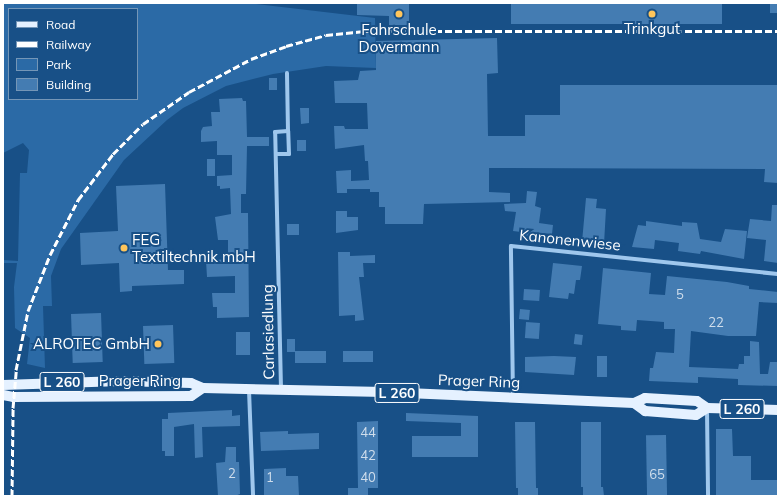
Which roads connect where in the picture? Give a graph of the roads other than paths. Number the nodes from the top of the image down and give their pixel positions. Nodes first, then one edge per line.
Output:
1 (287, 73) dead end
2 (288, 131) junction
3 (276, 154) junction
4 (778, 274) edge
5 (3, 385) edge
6 (203, 388) junction
7 (281, 389) junction
8 (249, 390) junction
9 (3, 395) edge
10 (513, 398) junction
11 (634, 403) junction
12 (707, 408) junction
13 (778, 410) edge
14 (253, 496) edge
15 (708, 496) edge

1 - 2 street
2 - 3 street, Carlasiedlung
2 - 3 street
3 - 7 street, Carlasiedlung
4 - 10 street, Kanonenwiese
5 - 6 main road, Prager Ring / L 260
6 - 8 main road, Prager Ring / L 260
6 - 9 main road, Prager Ring / L 260
7 - 8 main road, Prager Ring / L 260
7 - 10 main road, Prager Ring / L 260
8 - 14 street
10 - 11 main road, Prager Ring / L 260
11 - 12 main road, Prager Ring / L 260
11 - 12 main road, Prager Ring / L 260
12 - 13 main road, Prager Ring / L 260
12 - 15 street

